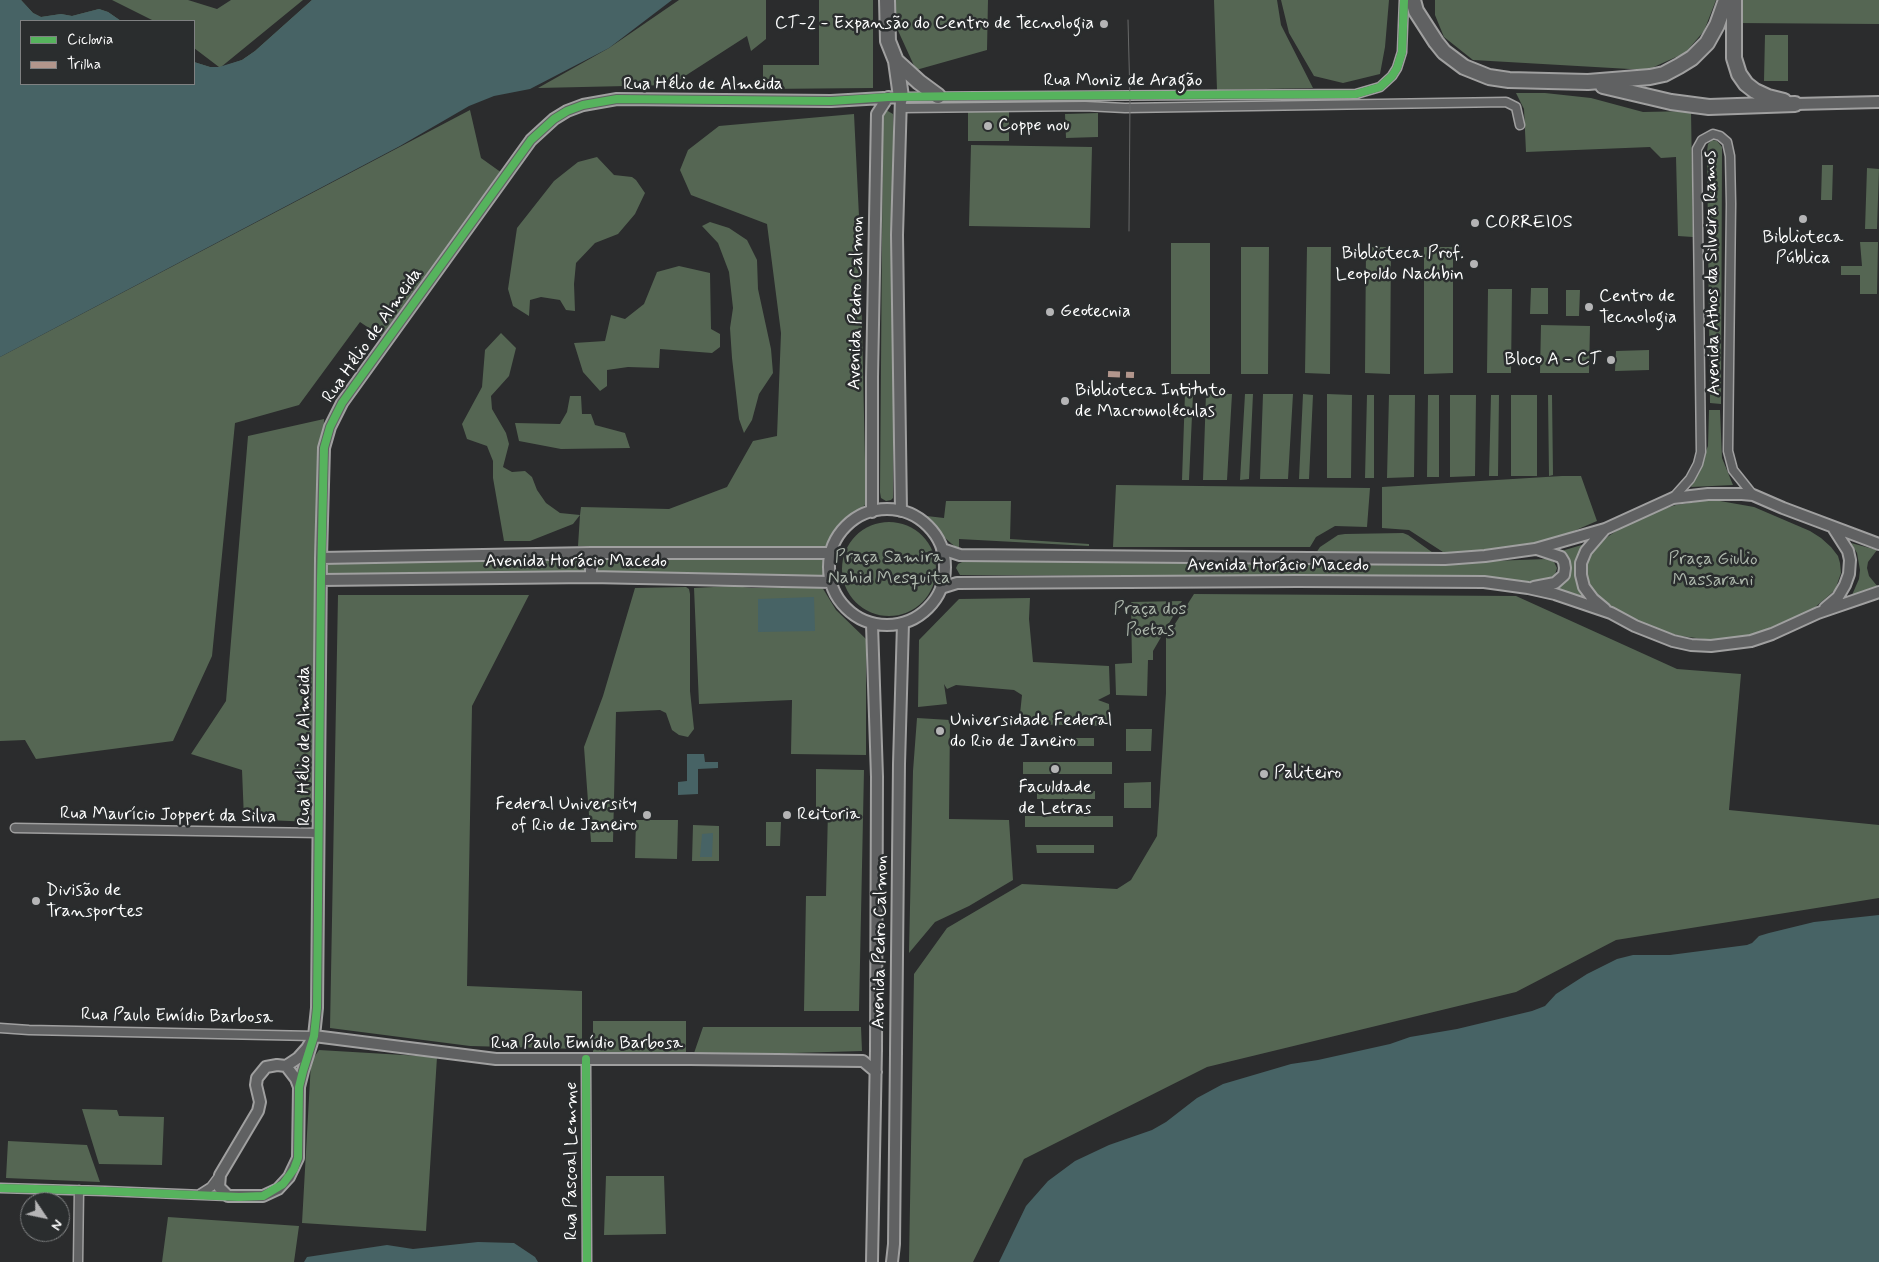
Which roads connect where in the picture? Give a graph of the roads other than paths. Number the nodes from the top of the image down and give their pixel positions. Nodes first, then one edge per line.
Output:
1 (887, 0) edge
2 (1404, 0) edge
3 (1413, 0) edge
4 (1423, 0) edge
5 (1726, 0) edge
6 (1734, 0) edge
7 (1428, 32) junction
8 (896, 61) junction
9 (1588, 82) junction
10 (938, 96) junction
11 (862, 100) junction
12 (896, 101) junction
13 (1879, 102) edge
14 (1795, 104) junction
15 (877, 114) junction
16 (1520, 125) dead end
17 (1753, 494) junction
18 (1673, 498) junction
19 (901, 511) junction
20 (872, 512) junction
21 (1605, 529) junction
22 (1834, 529) junction
23 (1879, 544) edge
24 (942, 549) junction
25 (1535, 549) junction
26 (591, 553) junction
27 (831, 553) junction
28 (321, 558) junction
29 (591, 576) junction
30 (321, 580) junction
31 (831, 582) junction
32 (941, 588) junction
33 (1528, 588) junction
34 (1879, 592) edge
35 (1611, 613) junction
36 (1818, 613) junction
37 (903, 623) junction
38 (872, 624) junction
39 (15, 828) dead end
40 (320, 833) junction
41 (0, 1028) edge
42 (314, 1036) junction
43 (876, 1050) junction
44 (586, 1059) junction
45 (863, 1061) junction
46 (286, 1066) junction
47 (876, 1072) junction
48 (299, 1088) junction
49 (220, 1175) junction
50 (0, 1188) edge
51 (79, 1190) junction
52 (198, 1195) junction
53 (228, 1196) junction
54 (78, 1262) edge
55 (587, 1262) edge
56 (872, 1262) edge
57 (892, 1262) edge

1 - 8 highway
2 - 10 street, Rua Moniz de Aragão
3 - 7 highway
4 - 7 highway
5 - 9 highway
6 - 14 highway
7 - 9 highway
8 - 10 highway
8 - 12 highway
9 - 14 highway
10 - 12 street, Rua Moniz de Aragão
11 - 12 street, Rua Hélio de Almeida
11 - 15 street
11 - 28 street, Rua Hélio de Almeida
12 - 15 street
12 - 16 street, Rua Moniz de Aragão
12 - 19 street
13 - 14 street
15 - 20 street, Avenida Pedro Calmon
17 - 18 street
17 - 18 street, Avenida Athos da Silveira Ramos
17 - 22 street
18 - 21 street
19 - 20 street
19 - 24 street
20 - 27 street
21 - 25 street, Avenida Horácio Macedo
21 - 35 street
22 - 23 street
22 - 36 street
24 - 25 street, Avenida Horácio Macedo
24 - 32 street
25 - 33 street
26 - 27 street, Avenida Horácio Macedo
26 - 28 street, Avenida Horácio Macedo
26 - 29 street
27 - 31 street
28 - 30 street, Rua Hélio de Almeida
29 - 30 street, Avenida Horácio Macedo
29 - 31 street, Avenida Horácio Macedo
30 - 40 street, Rua Hélio de Almeida
31 - 38 street
32 - 33 street, Avenida Horácio Macedo
32 - 37 street
33 - 35 street, Avenida Horácio Macedo
34 - 36 street
35 - 36 street
37 - 38 street
37 - 57 street, Avenida Pedro Calmon
38 - 43 street, Avenida Pedro Calmon
39 - 40 street, Rua Maurício Joppert da Silva
40 - 42 street, Rua Hélio de Almeida
41 - 42 street, Rua Paulo Emídio Barbosa
42 - 44 street, Rua Paulo Emídio Barbosa
42 - 46 street
42 - 48 street, Rua Hélio de Almeida
43 - 45 street
43 - 47 street, Avenida Pedro Calmon
44 - 45 street, Rua Paulo Emídio Barbosa
44 - 55 street, Rua Pascoal Lemme
45 - 47 street
46 - 48 street
46 - 49 street
47 - 56 street, Avenida Pedro Calmon
48 - 53 street, Rua Hélio de Almeida
49 - 52 street
49 - 53 street
50 - 51 street
51 - 52 street
51 - 54 street
52 - 53 street

